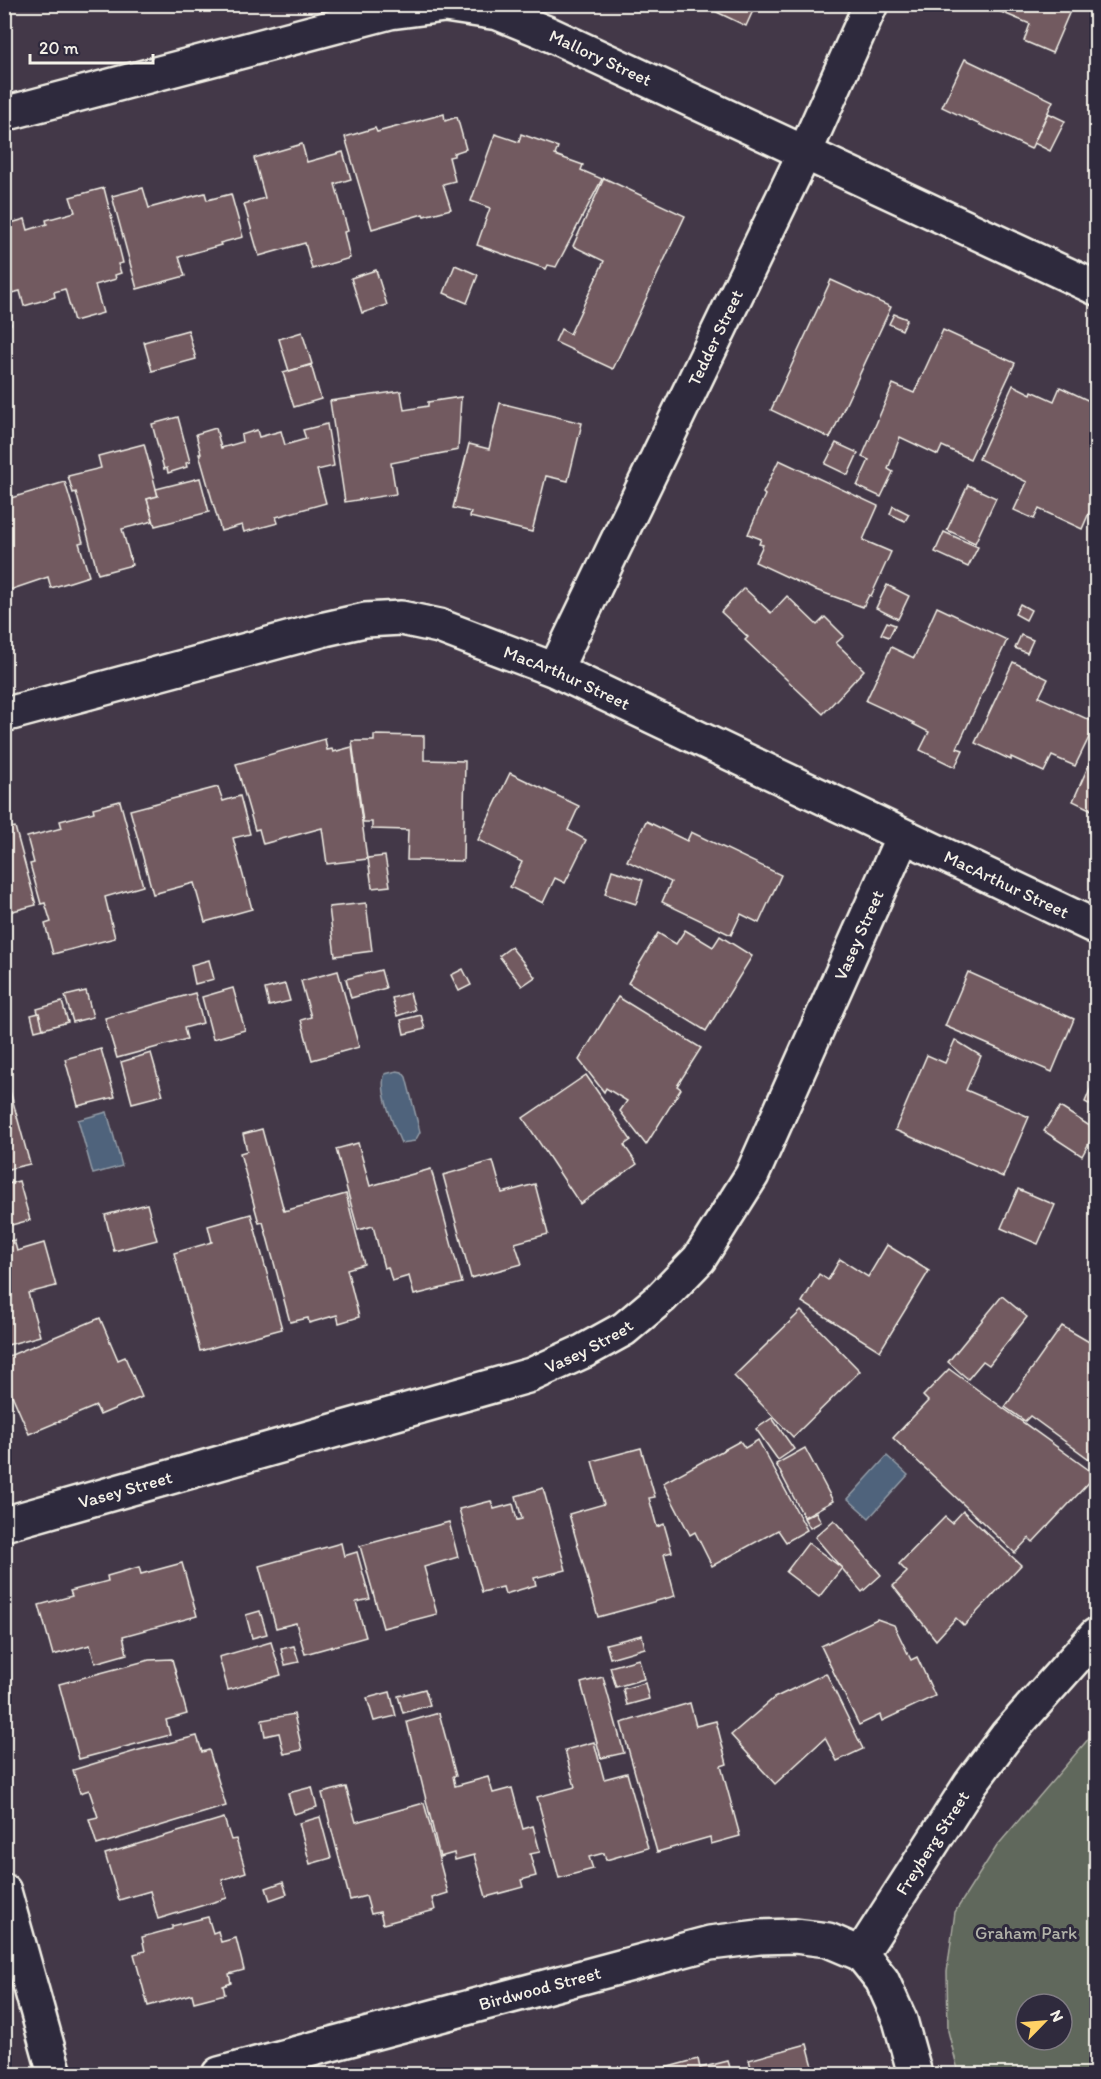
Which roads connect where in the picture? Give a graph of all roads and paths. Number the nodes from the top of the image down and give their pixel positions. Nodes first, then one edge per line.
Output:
1 (871, 4) edge
2 (4, 114) edge
3 (805, 152) junction
4 (1096, 288) edge
5 (555, 670) junction
6 (4, 715) edge
7 (903, 836) junction
8 (1096, 927) edge
9 (4, 1524) edge
10 (1096, 1635) edge
11 (4, 1891) edge
12 (861, 1954) junction
13 (55, 2074) edge
14 (219, 2074) edge
15 (915, 2074) edge

1 - 3 street, Tedder Street
2 - 3 street, Mallory Street
3 - 4 street, Mallory Street
3 - 5 street, Tedder Street
5 - 6 street, MacArthur Street
5 - 7 street, MacArthur Street
7 - 8 street, MacArthur Street
7 - 9 street, Vasey Street
10 - 12 street, Freyberg Street
11 - 13 street
12 - 14 street, Birdwood Street
12 - 15 street

